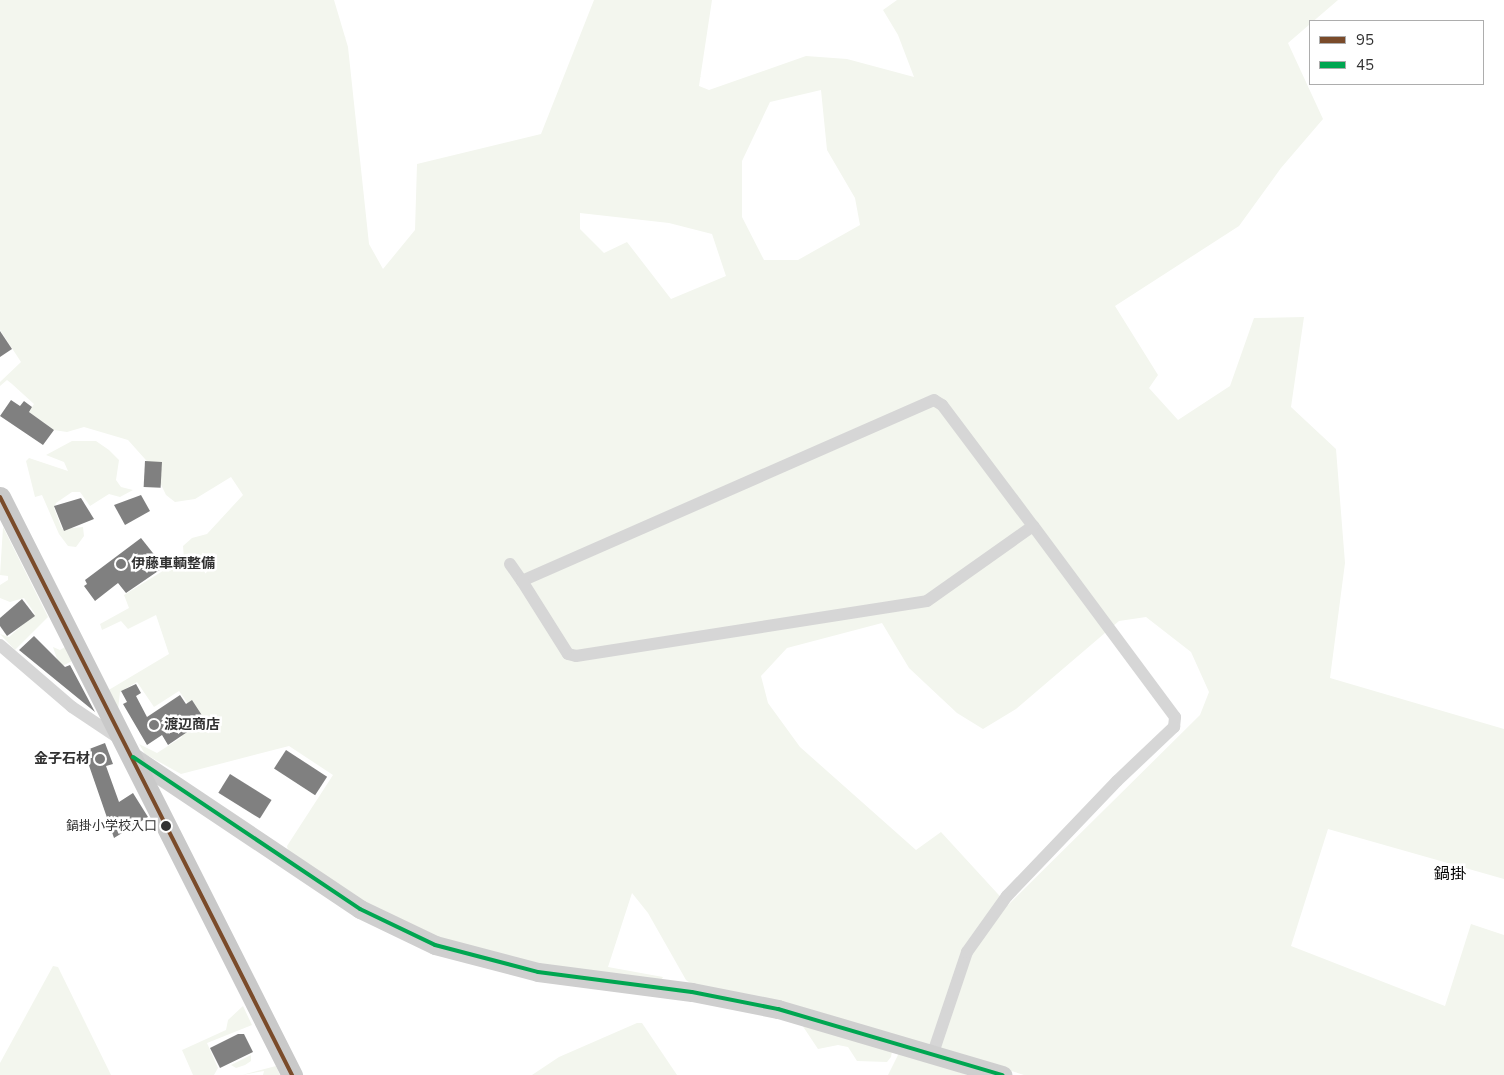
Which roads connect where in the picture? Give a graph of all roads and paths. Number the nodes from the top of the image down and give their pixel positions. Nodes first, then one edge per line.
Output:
1 (0, 497) edge
2 (1033, 526) junction
3 (510, 564) dead end
4 (522, 581) junction
5 (0, 645) edge
6 (130, 750) junction
7 (933, 1053) junction
8 (292, 1075) edge
9 (1002, 1075) edge

1 - 6 main road
2 - 4 street
2 - 4 street
2 - 7 street
3 - 4 street
5 - 6 street
6 - 7 street
6 - 8 main road
7 - 9 street

